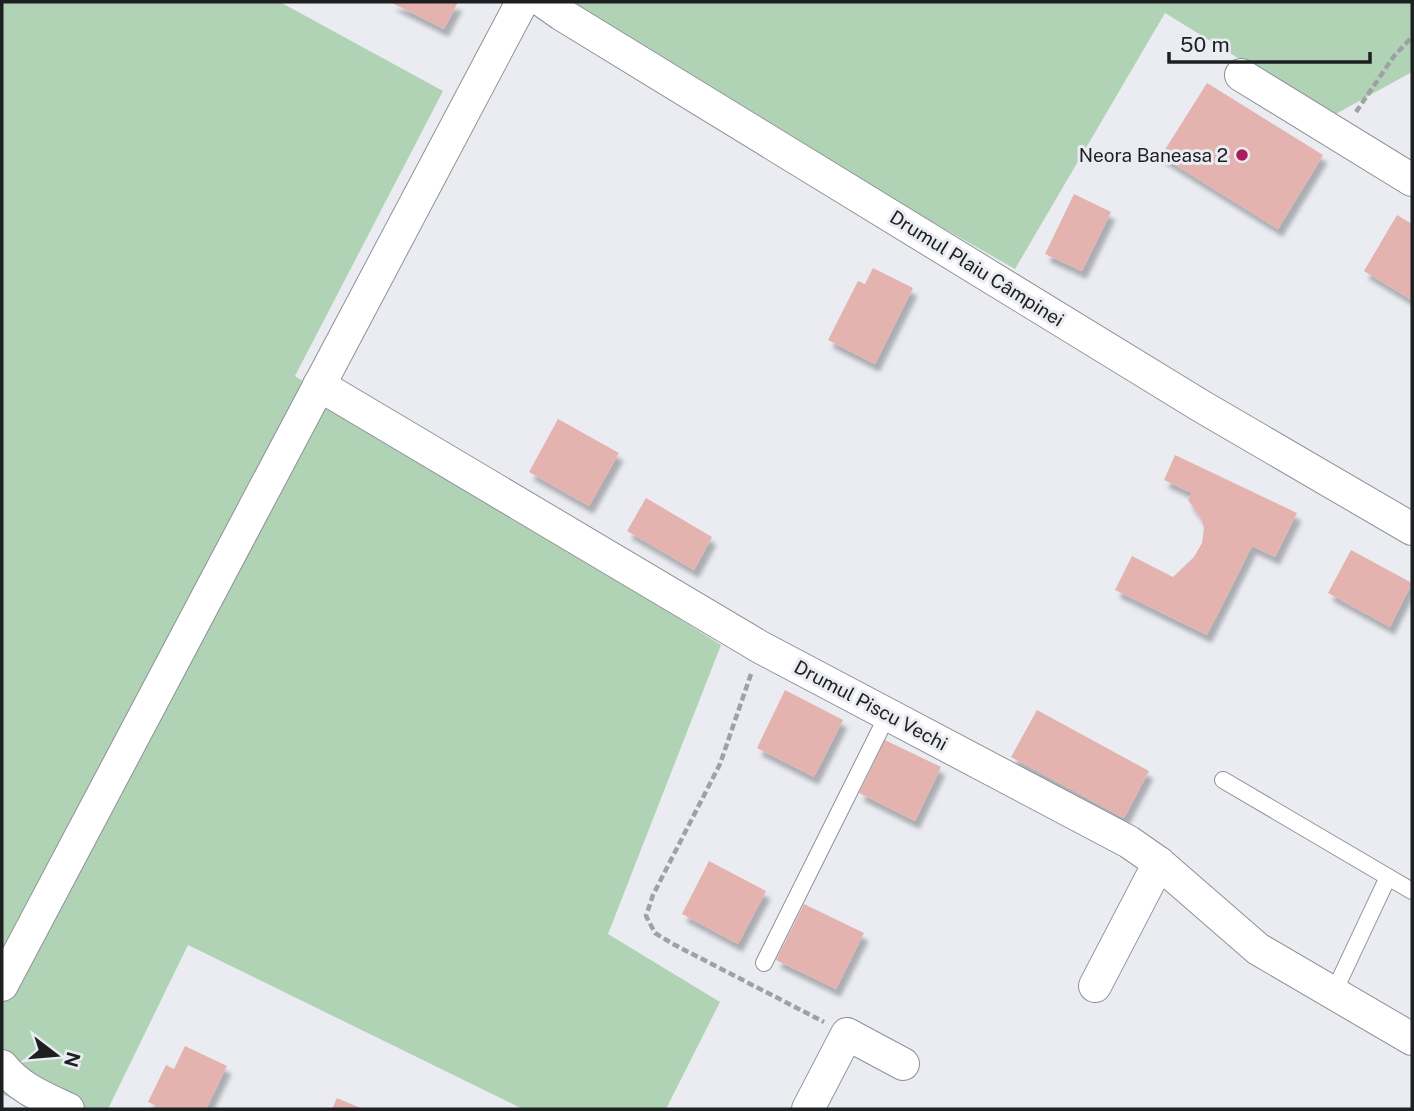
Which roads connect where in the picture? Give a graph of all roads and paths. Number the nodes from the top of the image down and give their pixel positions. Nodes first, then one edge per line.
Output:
1 (522, 2) edge
2 (544, 2) edge
3 (1412, 37) edge
4 (1241, 75) dead end
5 (1340, 136) junction
6 (1412, 180) edge
7 (319, 385) junction
8 (1412, 529) edge
9 (760, 647) junction
10 (886, 712) junction
11 (1223, 780) dead end
12 (1158, 863) junction
13 (1388, 877) junction
14 (1412, 891) edge
15 (764, 963) dead end
16 (2, 985) edge
17 (1095, 985) dead end
18 (1333, 993) junction
19 (846, 1034) junction
20 (1412, 1039) edge
21 (903, 1064) dead end
22 (2, 1066) edge
23 (68, 1109) edge
24 (808, 1109) edge

1 - 7 street
2 - 8 street, Drumul Plaiu Câmpinei
3 - 5 path
4 - 5 street
5 - 6 street
7 - 9 street, Drumul Piscu Vechi
7 - 16 street
9 - 10 street, Drumul Piscu Vechi
9 - 19 path
10 - 12 street, Drumul Piscu Vechi
10 - 15 lane
11 - 13 lane
12 - 17 street
12 - 18 street, Drumul Piscu Vechi
13 - 14 lane
13 - 18 lane
18 - 20 street, Drumul Piscu Vechi
19 - 21 street
19 - 24 street
22 - 23 street

